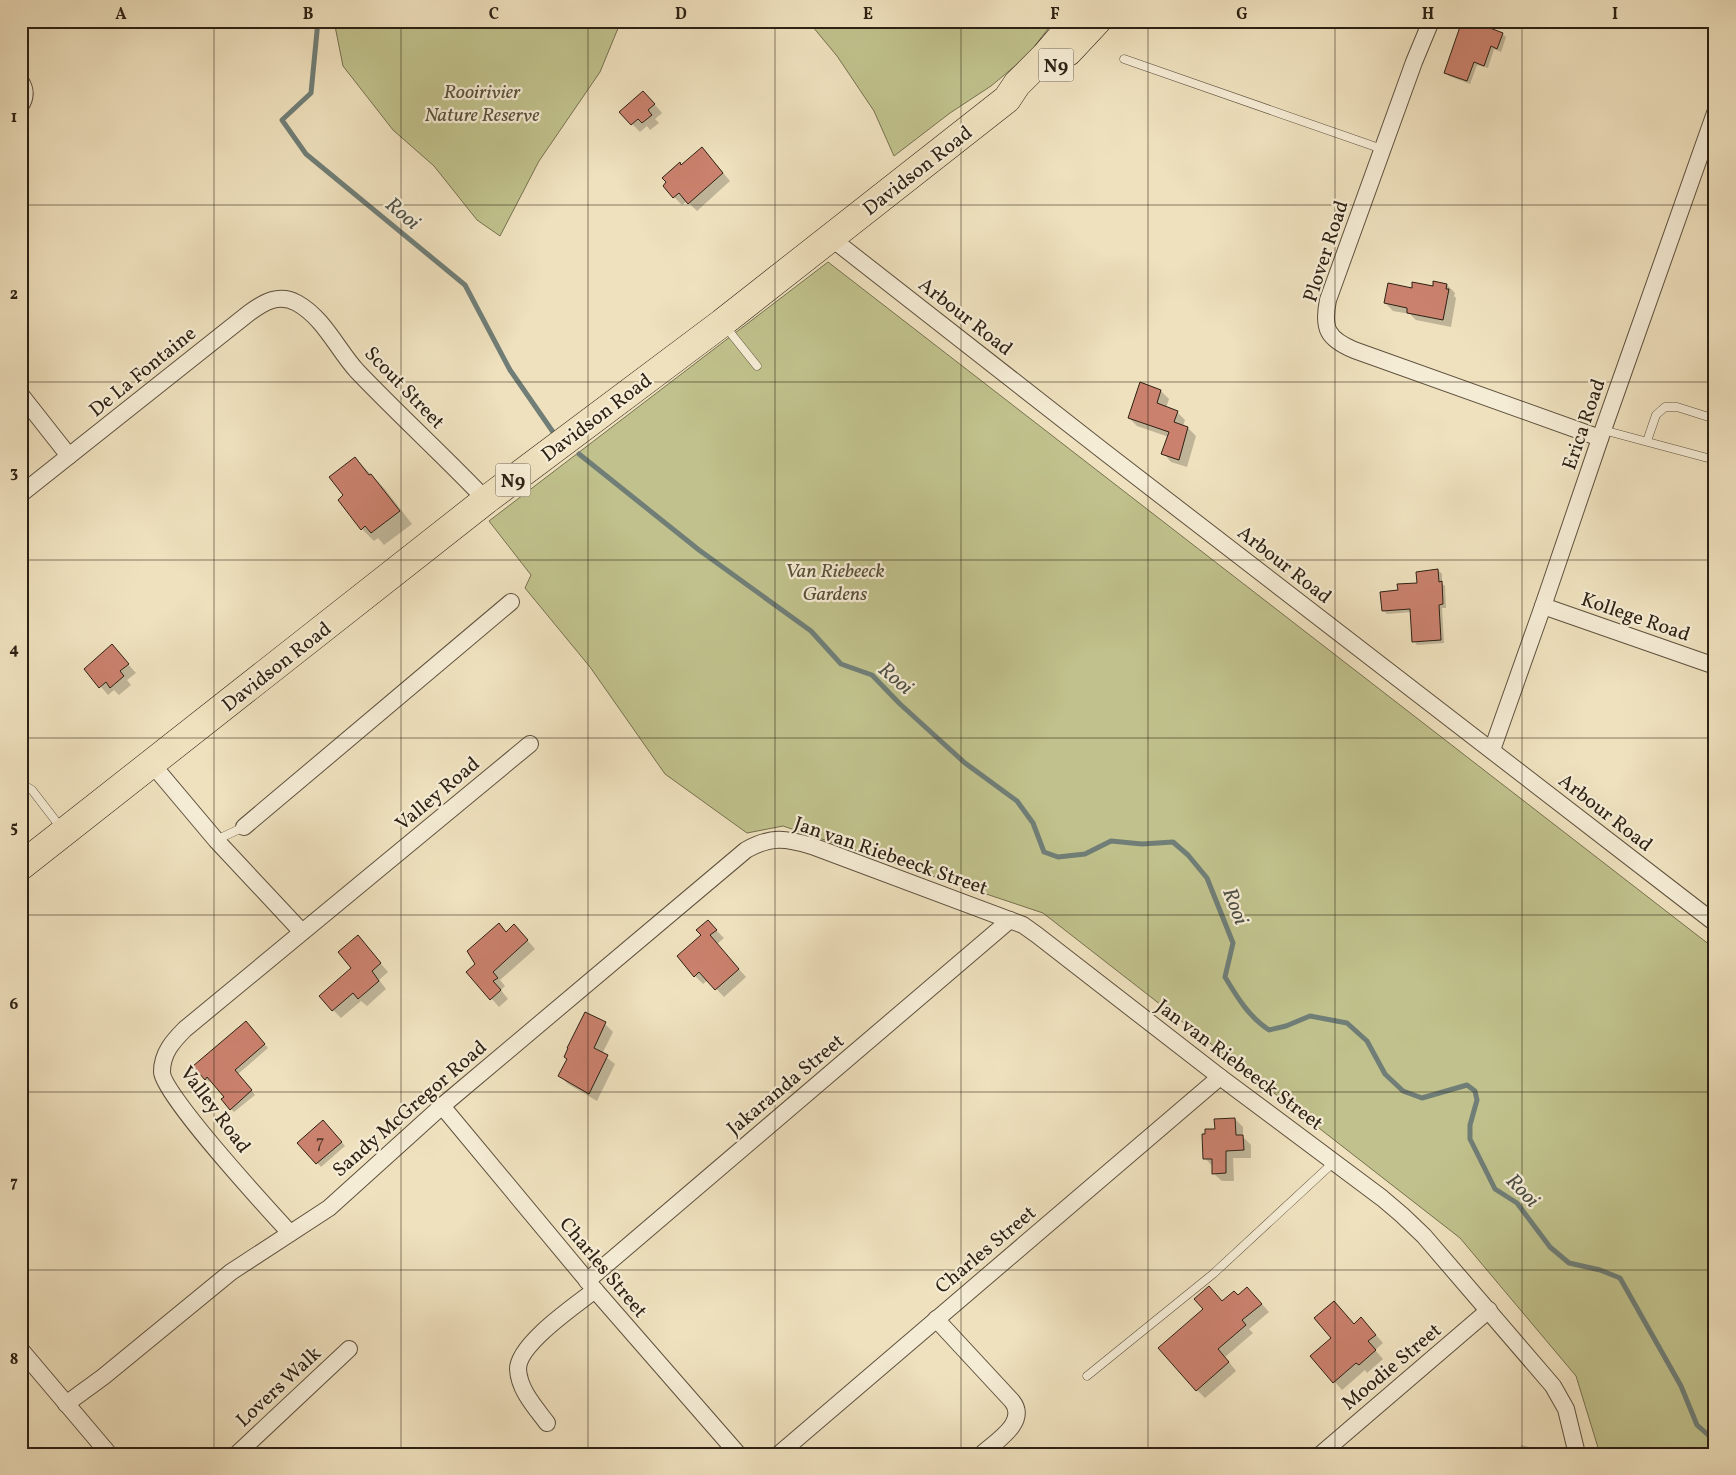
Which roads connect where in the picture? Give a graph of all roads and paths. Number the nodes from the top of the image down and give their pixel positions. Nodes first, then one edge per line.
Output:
1 (1075, 21) edge
2 (1097, 21) edge
3 (1431, 21) edge
4 (1124, 59) dead end
5 (21, 82) edge
6 (1007, 99) junction
7 (21, 105) edge
8 (1715, 113) edge
9 (1382, 149) junction
10 (831, 238) junction
11 (296, 302) joint
12 (722, 323) junction
13 (757, 366) dead end
14 (21, 395) edge
15 (1715, 420) edge
16 (1602, 434) junction
17 (1647, 441) junction
18 (68, 456) junction
19 (1715, 460) edge
20 (21, 494) edge
21 (486, 500) junction
22 (511, 602) dead end
23 (1544, 606) junction
24 (1715, 666) edge
25 (530, 744) dead end
26 (1492, 750) junction
27 (152, 764) junction
28 (21, 786) edge
29 (244, 827) joint
30 (64, 832) junction
31 (774, 839) joint
32 (216, 840) junction
33 (22, 864) edge
34 (1010, 920) junction
35 (1715, 923) edge
36 (302, 932) junction
37 (1220, 1077) junction
38 (442, 1106) junction
39 (1334, 1162) junction
40 (290, 1233) junction
41 (591, 1286) junction
42 (1489, 1310) junction
43 (936, 1319) junction
44 (348, 1349) dead end
45 (21, 1350) edge
46 (1086, 1376) dead end
47 (66, 1404) junction
48 (546, 1423) dead end
49 (109, 1454) edge
50 (238, 1454) edge
51 (738, 1454) edge
52 (779, 1454) edge
53 (982, 1454) edge
54 (1321, 1454) edge
55 (1577, 1454) edge

1 - 6 highway, Davidson Road / N9
2 - 6 highway, Davidson Road / N9
3 - 9 street, Plover Road
4 - 9 lane
5 - 7 street
6 - 10 highway, Davidson Road / N9
8 - 16 street, Erica Road
9 - 16 street, Plover Road
10 - 12 highway, Davidson Road / N9
10 - 26 street, Arbour Road
11 - 18 street, De La Fontaine
11 - 21 street, Scout Street
12 - 13 lane
12 - 21 highway, Davidson Road / N9
14 - 18 street
15 - 17 lane
16 - 17 lane
16 - 23 street, Erica Road
17 - 19 lane
18 - 20 street, De La Fontaine
21 - 27 highway, Davidson Road / N9
22 - 29 street
23 - 24 street, Kollege Road
23 - 26 street, Erica Road
25 - 36 street, Valley Road
26 - 35 street, Arbour Road
27 - 30 highway, Davidson Road / N9
27 - 32 street
28 - 30 lane
29 - 32 lane
30 - 33 highway, Davidson Road / N9
31 - 34 street, Jan van Riebeeck Street
31 - 38 street, Sandy McGregor Road
32 - 36 street
34 - 37 street, Jan van Riebeeck Street
34 - 41 street, Jakaranda Street
36 - 40 street, Valley Road
37 - 39 street, Jan van Riebeeck Street
37 - 43 street, Charles Street
38 - 40 street, Sandy McGregor Road
38 - 41 street, Charles Street
39 - 42 street, Jan van Riebeeck Street
39 - 46 lane
40 - 47 street, Sandy McGregor Road
41 - 48 street, Jakaranda Street
41 - 51 street, Charles Street
42 - 54 street, Moodie Street
42 - 55 street, Jan van Riebeeck Street
43 - 52 street, Charles Street
43 - 53 street
44 - 50 street, Lovers Walk
45 - 47 street
47 - 49 street

